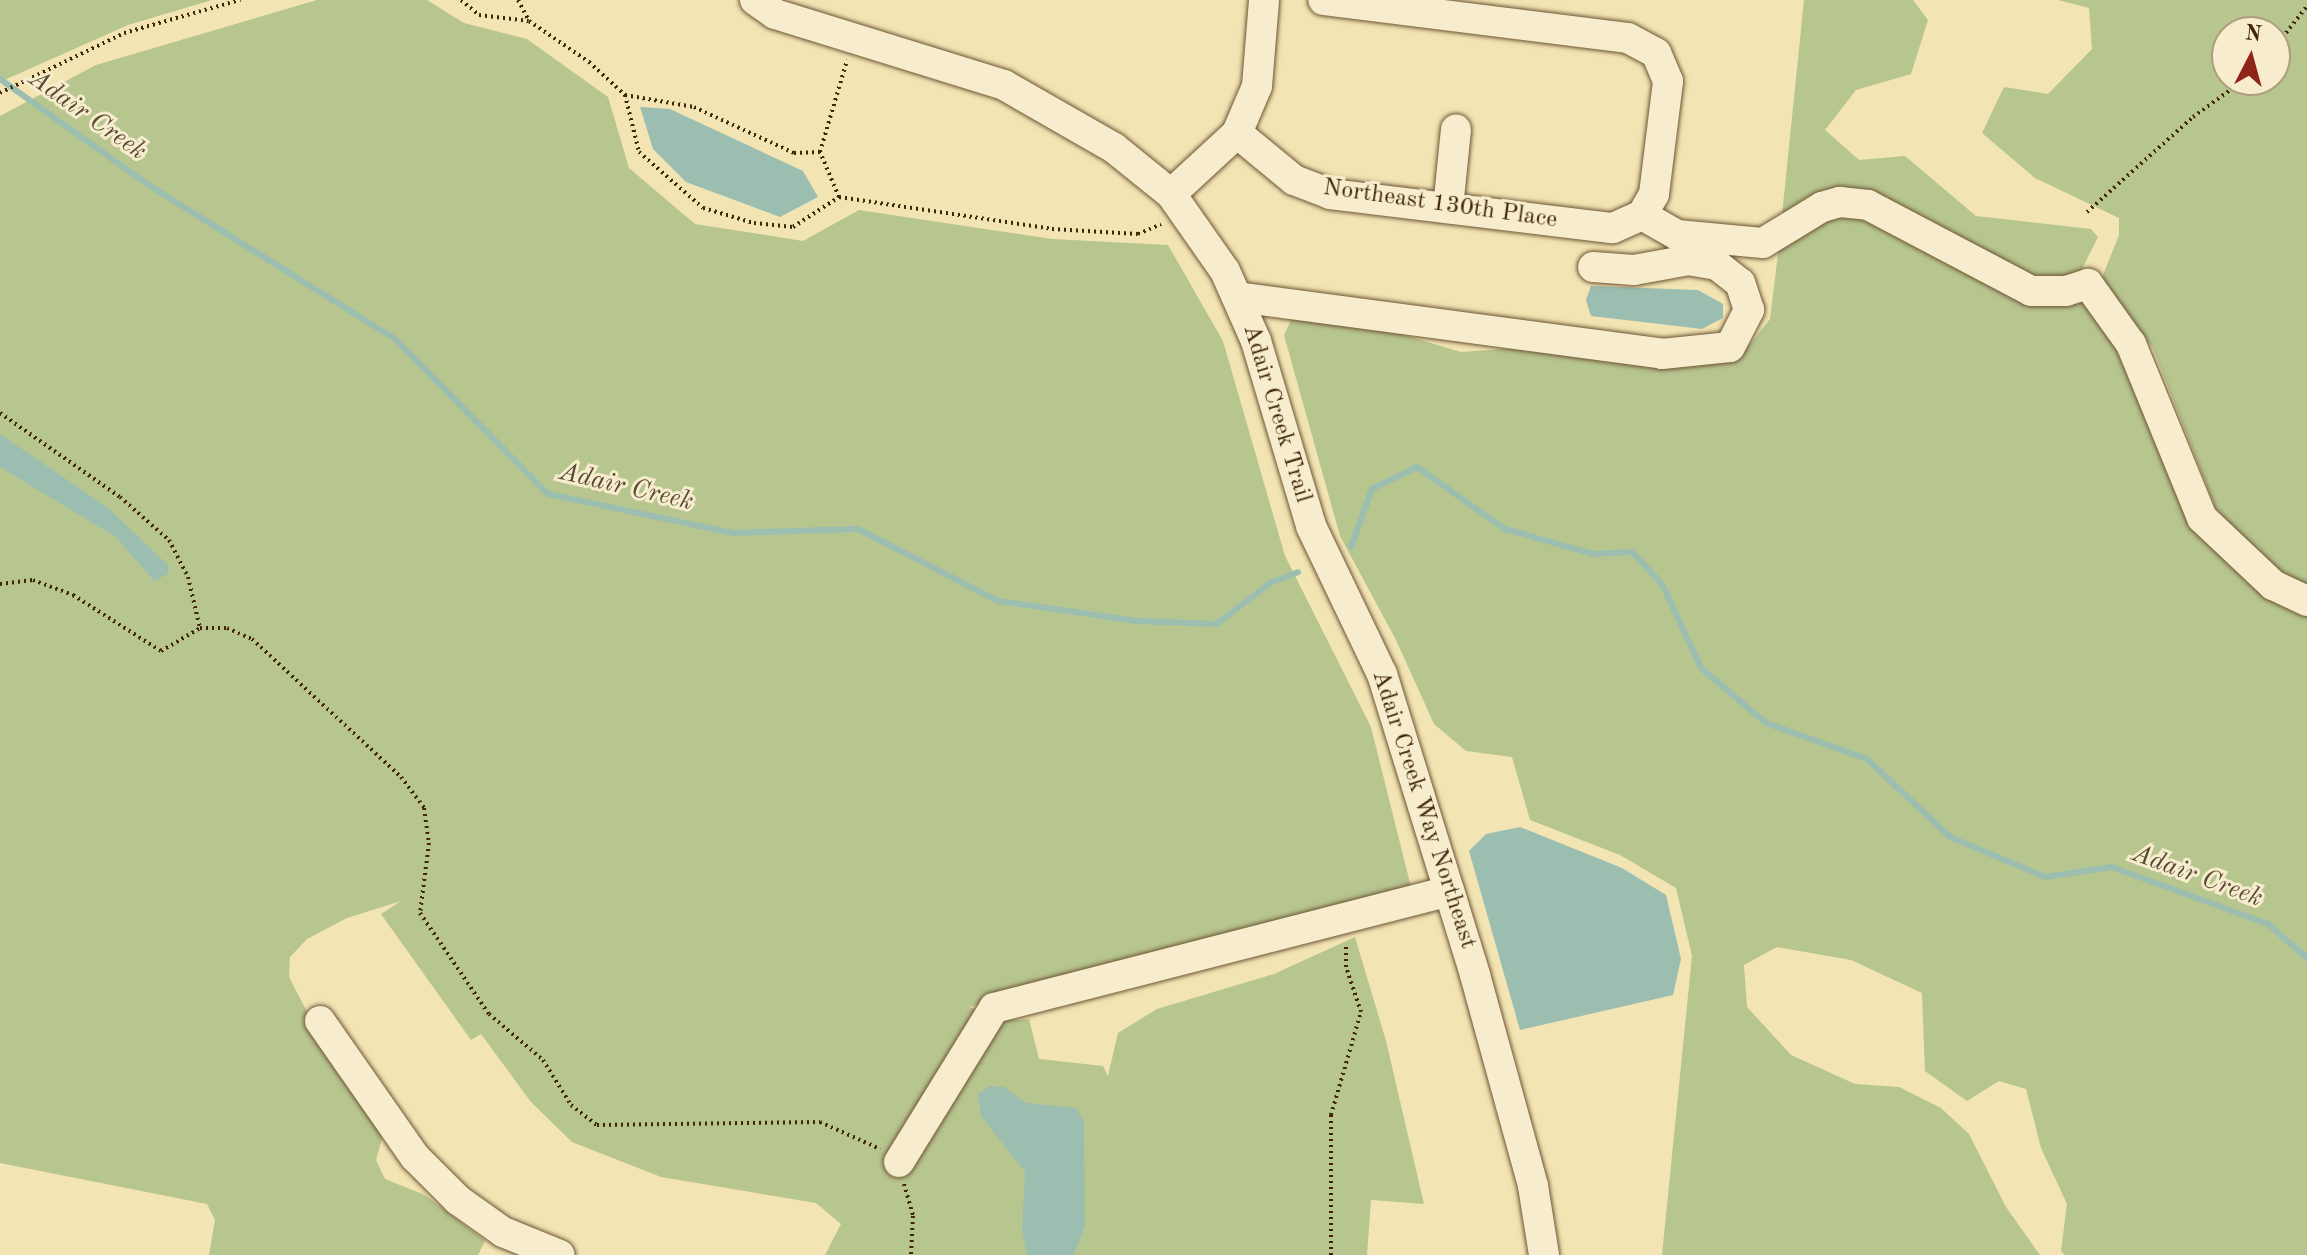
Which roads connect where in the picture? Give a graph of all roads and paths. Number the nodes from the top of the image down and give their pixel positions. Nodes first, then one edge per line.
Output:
1 (240, 0) edge
2 (461, 0) edge
3 (518, 0) edge
4 (755, 0) edge
5 (1264, 0) edge
6 (1323, 0) edge
7 (2307, 6) edge
8 (529, 21) junction
9 (2291, 26) edge
10 (853, 39) junction
11 (0, 93) edge
12 (625, 95) junction
13 (2222, 96) edge
14 (1456, 129) dead end
15 (1237, 133) junction
16 (820, 152) junction
17 (839, 197) junction
18 (1169, 207) junction
19 (1448, 208) junction
20 (2087, 212) dead end
21 (1642, 215) junction
22 (1593, 267) dead end
23 (1237, 297) junction
24 (0, 413) edge
25 (0, 584) edge
26 (2307, 601) edge
27 (200, 628) junction
28 (1449, 891) junction
29 (1342, 919) junction
30 (320, 1021) dead end
31 (899, 1162) junction
32 (560, 1255) edge
33 (911, 1255) edge
34 (1331, 1255) edge
35 (1544, 1255) edge

1 - 11 path
2 - 8 path
3 - 8 path
4 - 10 street, Adair Creek Way Northeast
5 - 15 street
6 - 21 street
7 - 9 path
8 - 12 path
10 - 16 path
10 - 18 street, Adair Creek Way Northeast
12 - 16 path
12 - 17 path
13 - 20 path
14 - 19 street
15 - 18 street
15 - 19 street, Northeast 130th Place
16 - 17 path
17 - 18 path
18 - 23 street, Adair Creek Way Northeast
19 - 21 street, Northeast 130th Place
21 - 26 street
22 - 23 street
23 - 28 street, Adair Creek Way Northeast
24 - 27 path
25 - 27 path
27 - 31 path
28 - 29 street
28 - 35 street, Adair Creek Way Northeast
29 - 31 street
29 - 34 path
30 - 32 street
31 - 33 path

